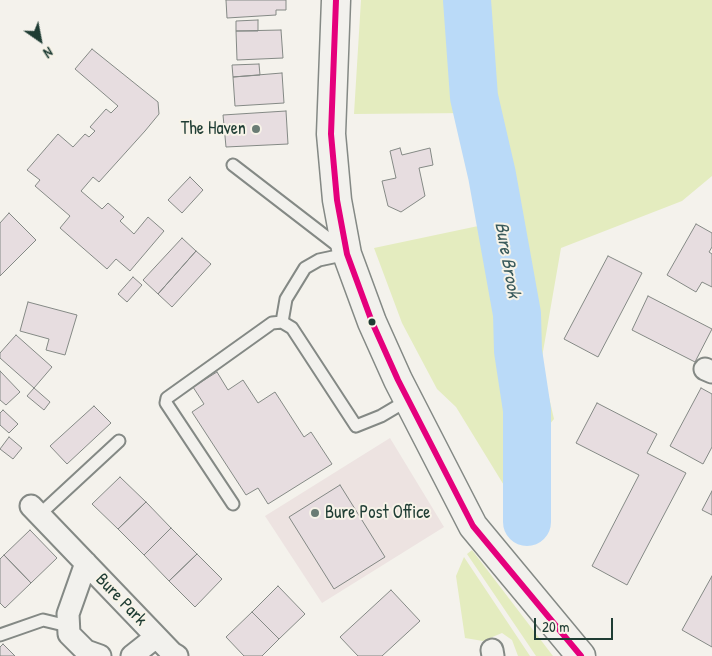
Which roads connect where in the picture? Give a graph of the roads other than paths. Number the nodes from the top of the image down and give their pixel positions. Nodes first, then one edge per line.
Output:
1 (336, 0) edge
2 (233, 165) dead end
3 (347, 254) junction
4 (282, 322) junction
5 (408, 400) junction
6 (119, 441) dead end
7 (233, 504) dead end
8 (35, 510) joint
9 (86, 563) junction
10 (68, 626) junction
11 (0, 635) edge
12 (156, 637) junction
13 (100, 656) edge
14 (132, 656) edge
15 (177, 656) edge
16 (581, 656) edge

1 - 3 street
2 - 3 lane
3 - 4 lane
3 - 5 street
4 - 5 lane
4 - 7 lane
5 - 16 street
6 - 8 lane
8 - 9 street, Bure Park
9 - 10 street, Bure Park
9 - 12 street, Bure Park
10 - 11 lane
10 - 13 street
12 - 14 street, Bure Park
12 - 15 street, Bure Park

